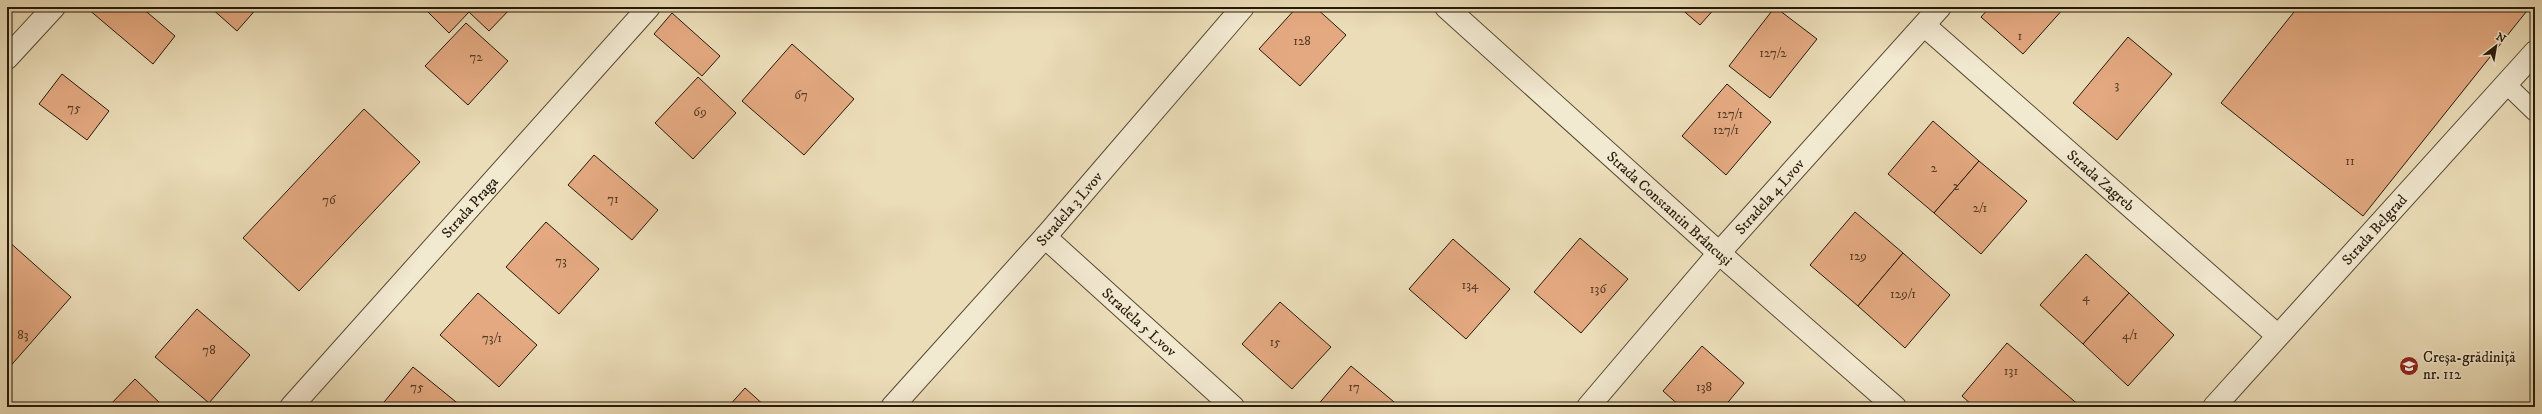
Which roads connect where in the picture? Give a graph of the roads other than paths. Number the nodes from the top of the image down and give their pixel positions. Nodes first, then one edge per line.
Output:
1 (54, 7) edge
2 (649, 7) edge
3 (1243, 7) edge
4 (1446, 7) edge
5 (1940, 7) edge
6 (1925, 26) junction
7 (2535, 52) edge
8 (7, 58) edge
9 (2507, 85) junction
10 (2535, 112) edge
11 (1045, 237) junction
12 (1719, 253) junction
13 (2277, 335) junction
14 (291, 407) edge
15 (892, 407) edge
16 (1233, 407) edge
17 (1588, 407) edge
18 (1895, 407) edge
19 (2214, 407) edge

1 - 8 street
2 - 14 street, Strada Praga
3 - 11 street, Stradela 3 Lvov
4 - 12 street, Strada Constantin Brâncuși
5 - 6 street, Stradela 4 Lvov
6 - 12 street, Stradela 4 Lvov
6 - 13 street, Strada Zagreb
7 - 9 street, Strada Belgrad
9 - 10 lane
9 - 13 street, Strada Belgrad
11 - 15 street, Stradela 3 Lvov
11 - 16 street, Stradela 5 Lvov
12 - 17 street, Stradela 4 Lvov
12 - 18 street, Strada Constantin Brâncuși
13 - 19 street, Strada Belgrad

